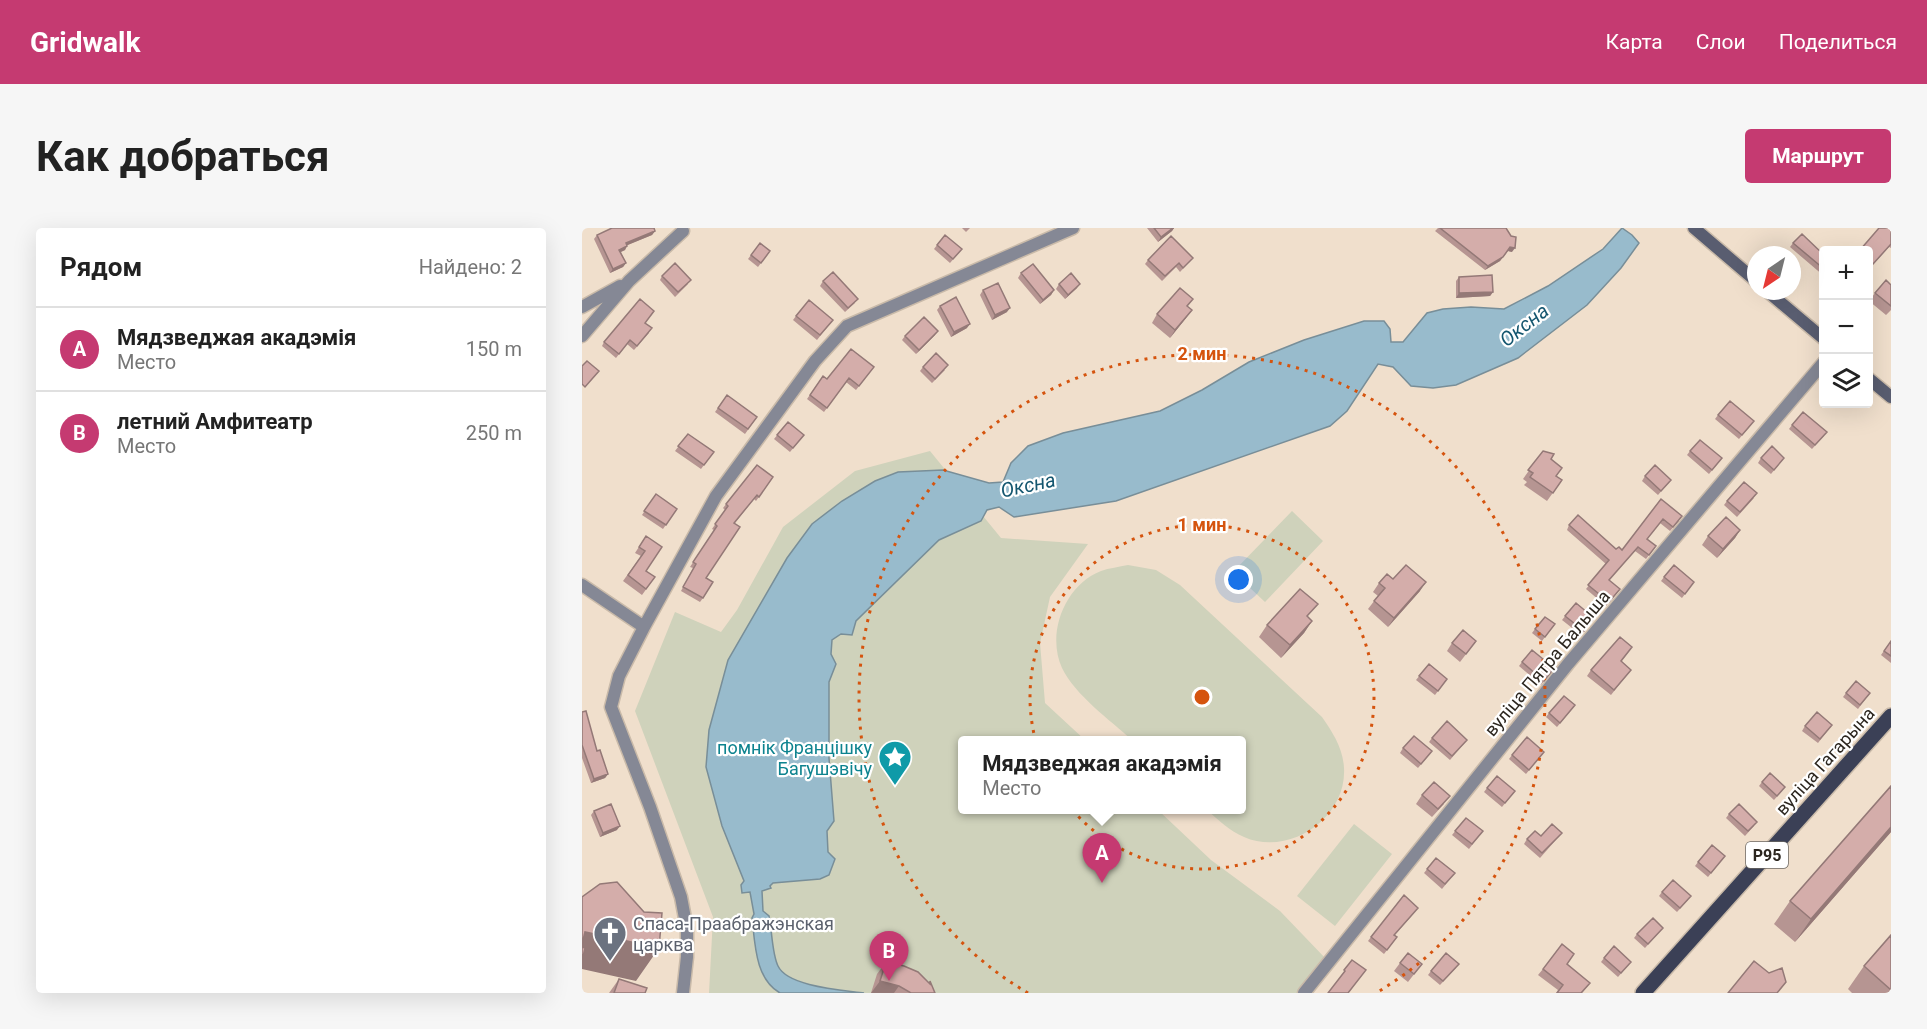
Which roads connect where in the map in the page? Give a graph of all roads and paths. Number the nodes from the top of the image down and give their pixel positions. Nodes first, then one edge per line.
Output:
1 (1073, 228) edge
2 (1694, 228) edge
3 (683, 231) dead end
4 (1747, 273) edge
5 (629, 281) junction
6 (1778, 300) edge
7 (582, 307) edge
8 (1819, 335) edge
9 (582, 336) edge
10 (1819, 368) edge
11 (1873, 381) edge
12 (1891, 397) edge
13 (582, 585) edge
14 (644, 627) junction
15 (1891, 716) edge
16 (683, 993) edge
17 (1304, 993) edge
18 (1642, 993) edge

1 - 14 street
2 - 4 main road
3 - 5 street
5 - 7 street
5 - 9 street
6 - 8 main road
10 - 17 street, вуліца Пятра Балыша
11 - 12 main road
13 - 14 street
14 - 16 street
15 - 18 main road, вуліца Гагарына / Р95

